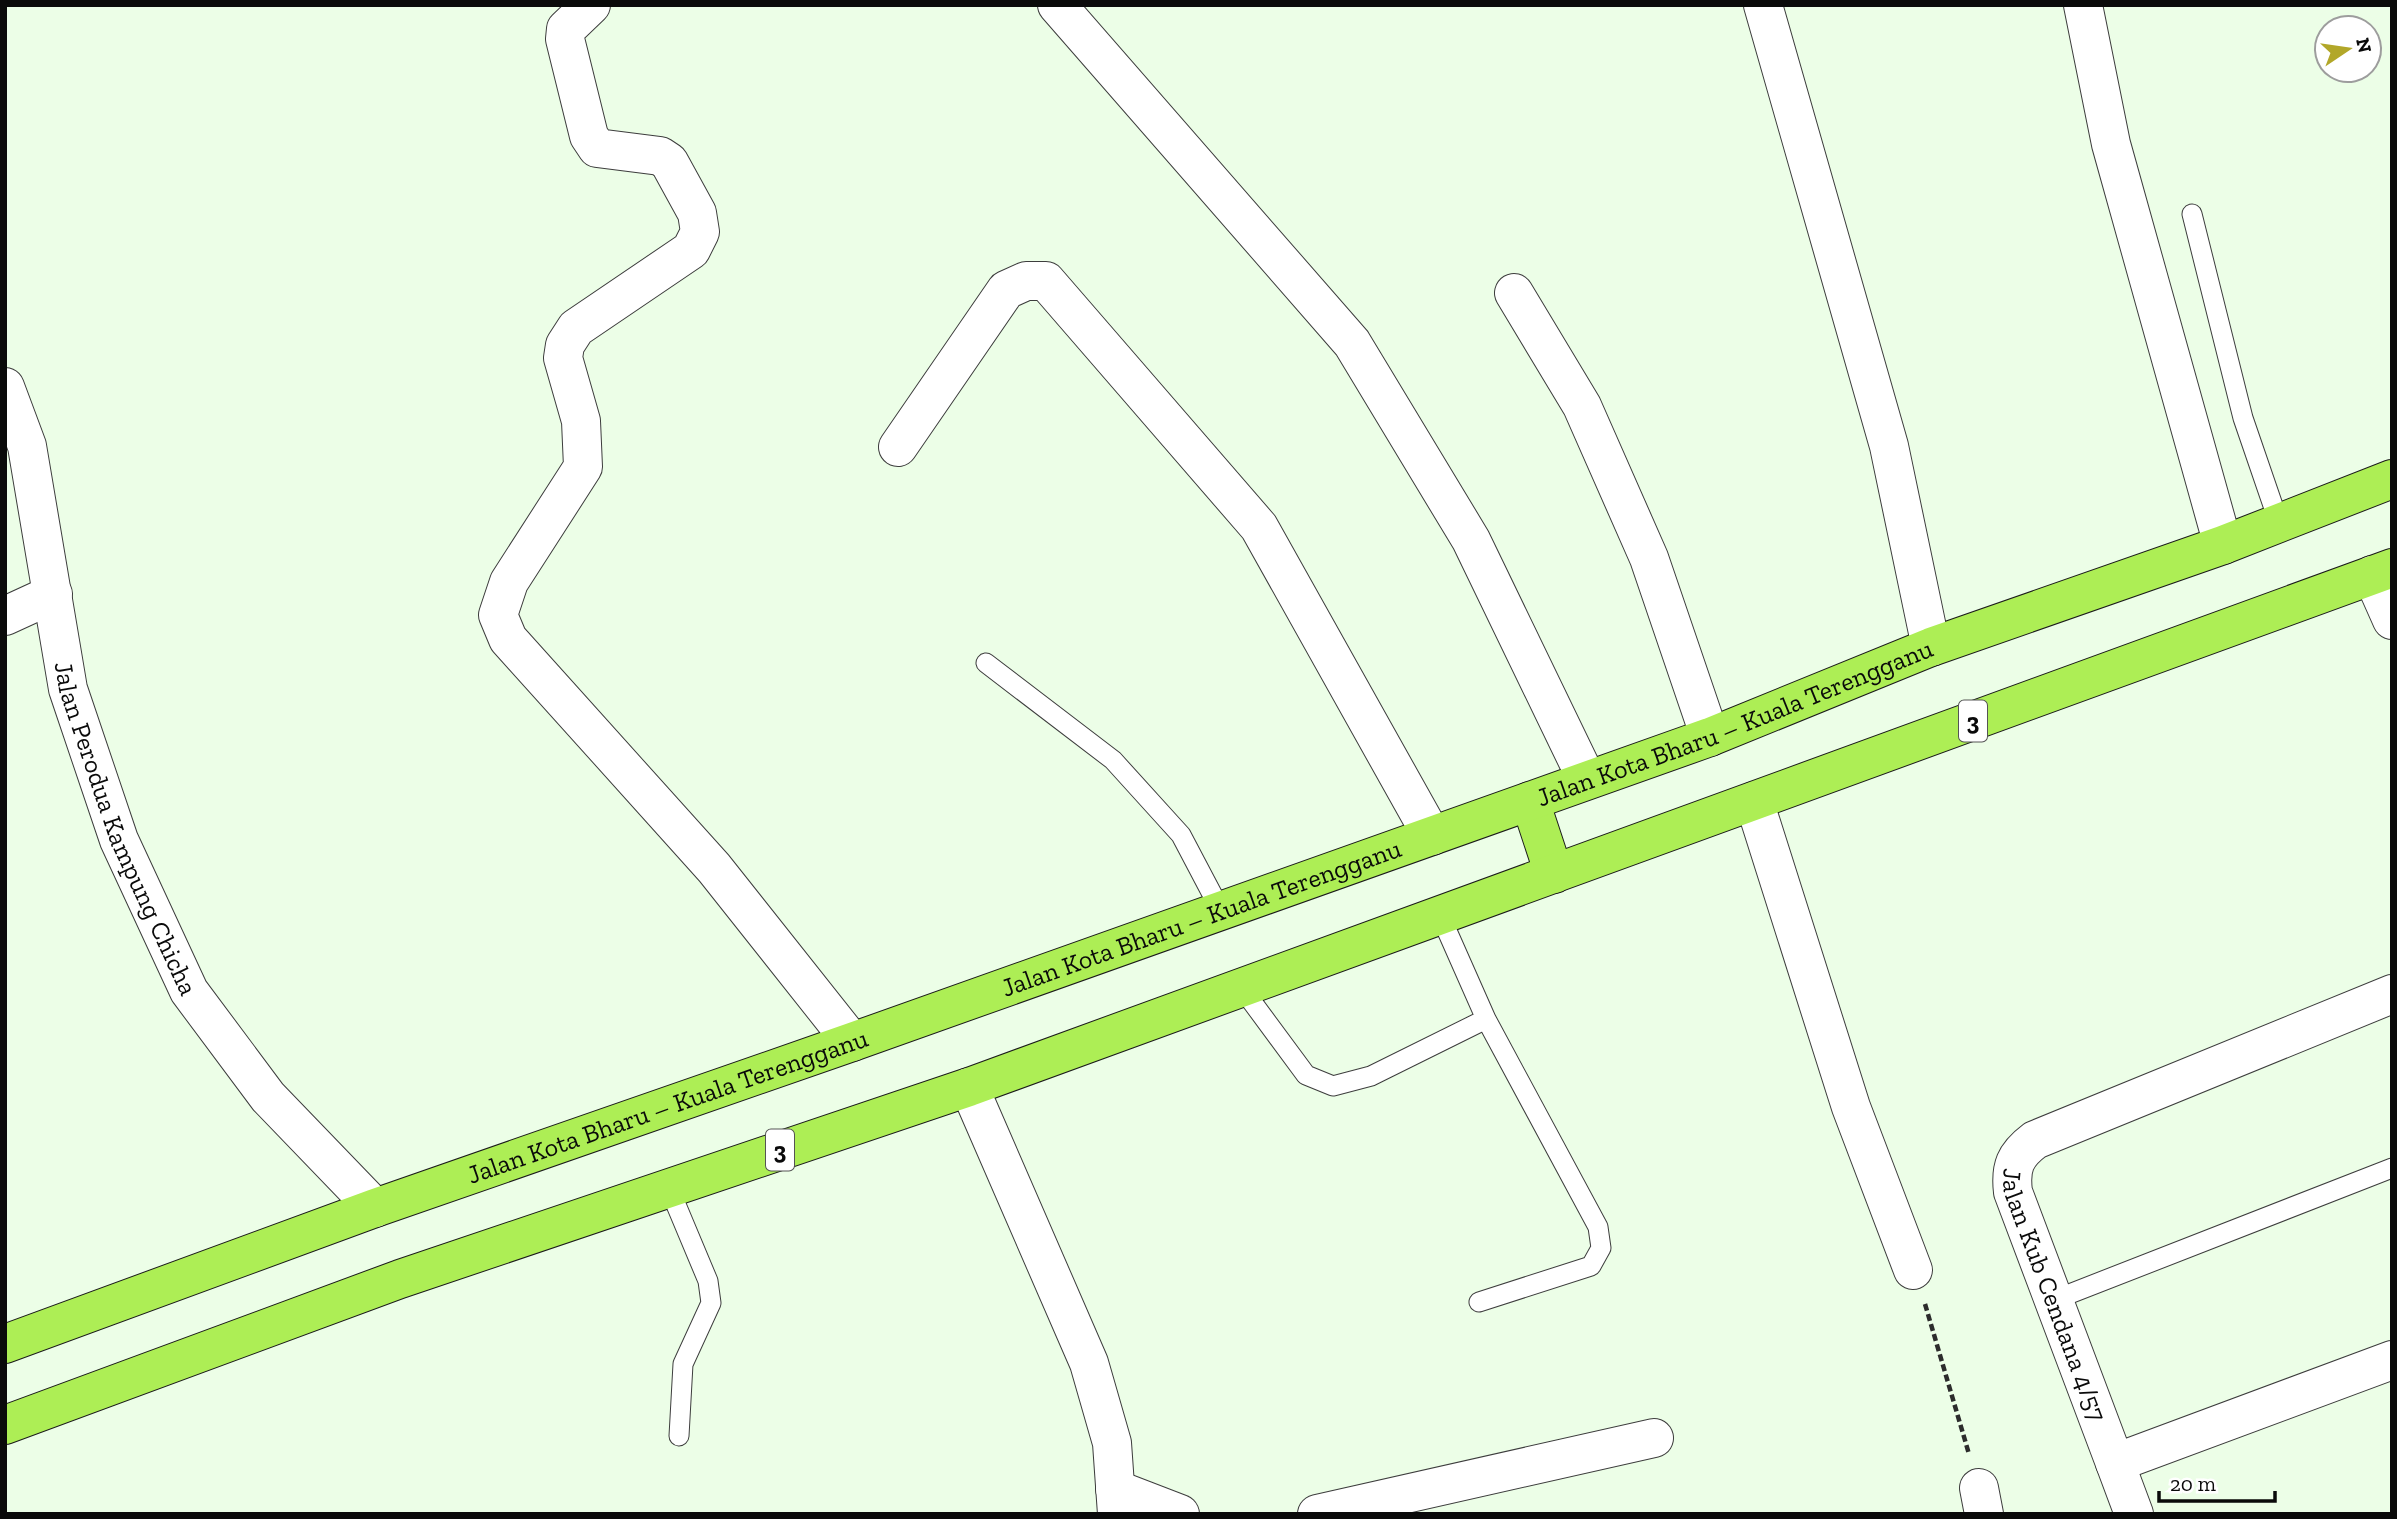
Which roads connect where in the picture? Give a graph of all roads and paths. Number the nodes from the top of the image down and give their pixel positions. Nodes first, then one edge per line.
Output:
1 (591, 5) edge
2 (1057, 5) edge
3 (1763, 5) edge
4 (2083, 5) edge
5 (2192, 214) dead end
6 (1514, 293) dead end
7 (5, 387) edge
8 (898, 447) dead end
9 (2392, 479) edge
10 (2279, 523) junction
11 (2223, 545) junction
12 (2382, 571) edge
13 (53, 594) junction
14 (5, 616) edge
15 (2392, 620) edge
16 (1931, 647) junction
17 (986, 663) dead end
18 (1710, 737) junction
19 (1587, 780) junction
20 (1530, 801) junction
21 (1754, 801) junction
22 (1432, 836) junction
23 (1554, 874) junction
24 (1221, 911) junction
25 (1440, 915) junction
26 (1241, 987) junction
27 (2392, 994) edge
28 (1486, 1019) junction
29 (852, 1042) junction
30 (969, 1087) junction
31 (2392, 1168) edge
32 (668, 1188) junction
33 (375, 1208) junction
34 (1913, 1270) joint
35 (2054, 1300) junction
36 (1479, 1302) dead end
37 (5, 1344) edge
38 (2392, 1360) edge
39 (5, 1424) edge
40 (679, 1436) dead end
41 (1654, 1438) dead end
42 (2115, 1463) junction
43 (1982, 1501) edge
44 (1116, 1502) edge
45 (1180, 1514) edge
46 (1317, 1514) edge
47 (2134, 1514) edge

1 - 29 street
2 - 19 street
3 - 16 street
4 - 11 street
5 - 10 lane
6 - 18 street
7 - 13 street, Jalan Perodua Kampung Chicha
8 - 22 street
9 - 10 highway, Jalan Kota Bharu – Kuala Terengganu
10 - 11 highway, Jalan Kota Bharu – Kuala Terengganu
11 - 16 highway, Jalan Kota Bharu – Kuala Terengganu
12 - 15 street
12 - 21 highway, 3
13 - 14 street
13 - 33 street, Jalan Perodua Kampung Chicha
16 - 18 highway, Jalan Kota Bharu – Kuala Terengganu
17 - 24 lane
18 - 19 highway, Jalan Kota Bharu – Kuala Terengganu
19 - 20 highway, Jalan Kota Bharu – Kuala Terengganu
20 - 22 highway, Jalan Kota Bharu – Kuala Terengganu
20 - 23 highway
21 - 23 highway, 3
21 - 34 street
22 - 24 highway, Jalan Kota Bharu – Kuala Terengganu
23 - 25 highway, 3
24 - 29 highway, Jalan Kota Bharu – Kuala Terengganu
25 - 26 highway, 3
25 - 28 lane
26 - 28 lane
26 - 30 highway, 3
27 - 35 street, Jalan Kub Cendana 4/57
28 - 36 lane
29 - 33 highway, Jalan Kota Bharu – Kuala Terengganu
30 - 32 highway, 3
30 - 44 street
31 - 35 lane
32 - 39 highway, 3
32 - 40 lane
33 - 37 highway, Jalan Kota Bharu – Kuala Terengganu
34 - 43 path
35 - 42 street, Jalan Kub Cendana 4/57
38 - 42 street
41 - 46 street
42 - 47 street, Jalan Kub Cendana 4/57
44 - 45 street

